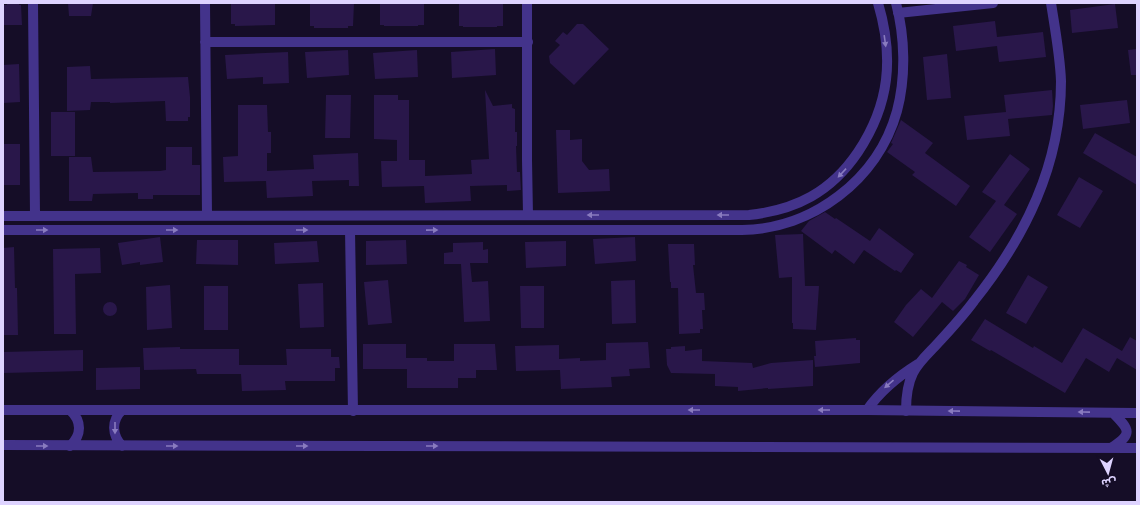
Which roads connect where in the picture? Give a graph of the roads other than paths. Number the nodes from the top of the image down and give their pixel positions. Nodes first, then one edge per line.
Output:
1 (33, 3) edge
2 (205, 3) edge
3 (528, 3) edge
4 (878, 3) edge
5 (993, 3) edge
6 (1051, 3) edge
7 (937, 6) edge
8 (897, 8) edge
9 (206, 42) junction
10 (528, 42) junction
11 (858, 152) junction
12 (872, 162) junction
13 (528, 215) junction
14 (3, 216) edge
15 (35, 216) junction
16 (79, 216) junction
17 (207, 216) junction
18 (3, 230) edge
19 (79, 230) junction
20 (350, 230) junction
21 (918, 364) junction
22 (3, 410) edge
23 (70, 410) junction
24 (122, 410) junction
25 (866, 410) junction
26 (353, 411) junction
27 (906, 411) junction
28 (1113, 413) junction
29 (1137, 413) edge
30 (3, 445) edge
31 (70, 446) junction
32 (122, 446) junction
33 (1111, 448) junction
34 (1137, 448) edge

1 - 15 street
2 - 9 street
3 - 10 street
4 -> 11 street
5 - 7 street
6 - 21 street
7 - 8 street
8 - 12 street
9 - 10 street
9 - 17 street
10 - 13 street
11 - 12 street
11 -> 13 street
20 -> 12 street
13 - 17 street
14 - 15 street
15 - 16 street
16 - 17 street
16 - 19 street
18 -> 19 street
19 -> 20 street
20 - 26 street
21 -> 25 street
21 - 27 street
22 - 23 street
23 - 24 street
23 - 31 street
24 - 26 street
24 -> 32 street
25 -> 26 street
25 - 27 street
28 -> 27 street
28 - 29 street
28 - 33 street
30 -> 31 street
31 - 32 street
32 -> 33 street
33 - 34 street

